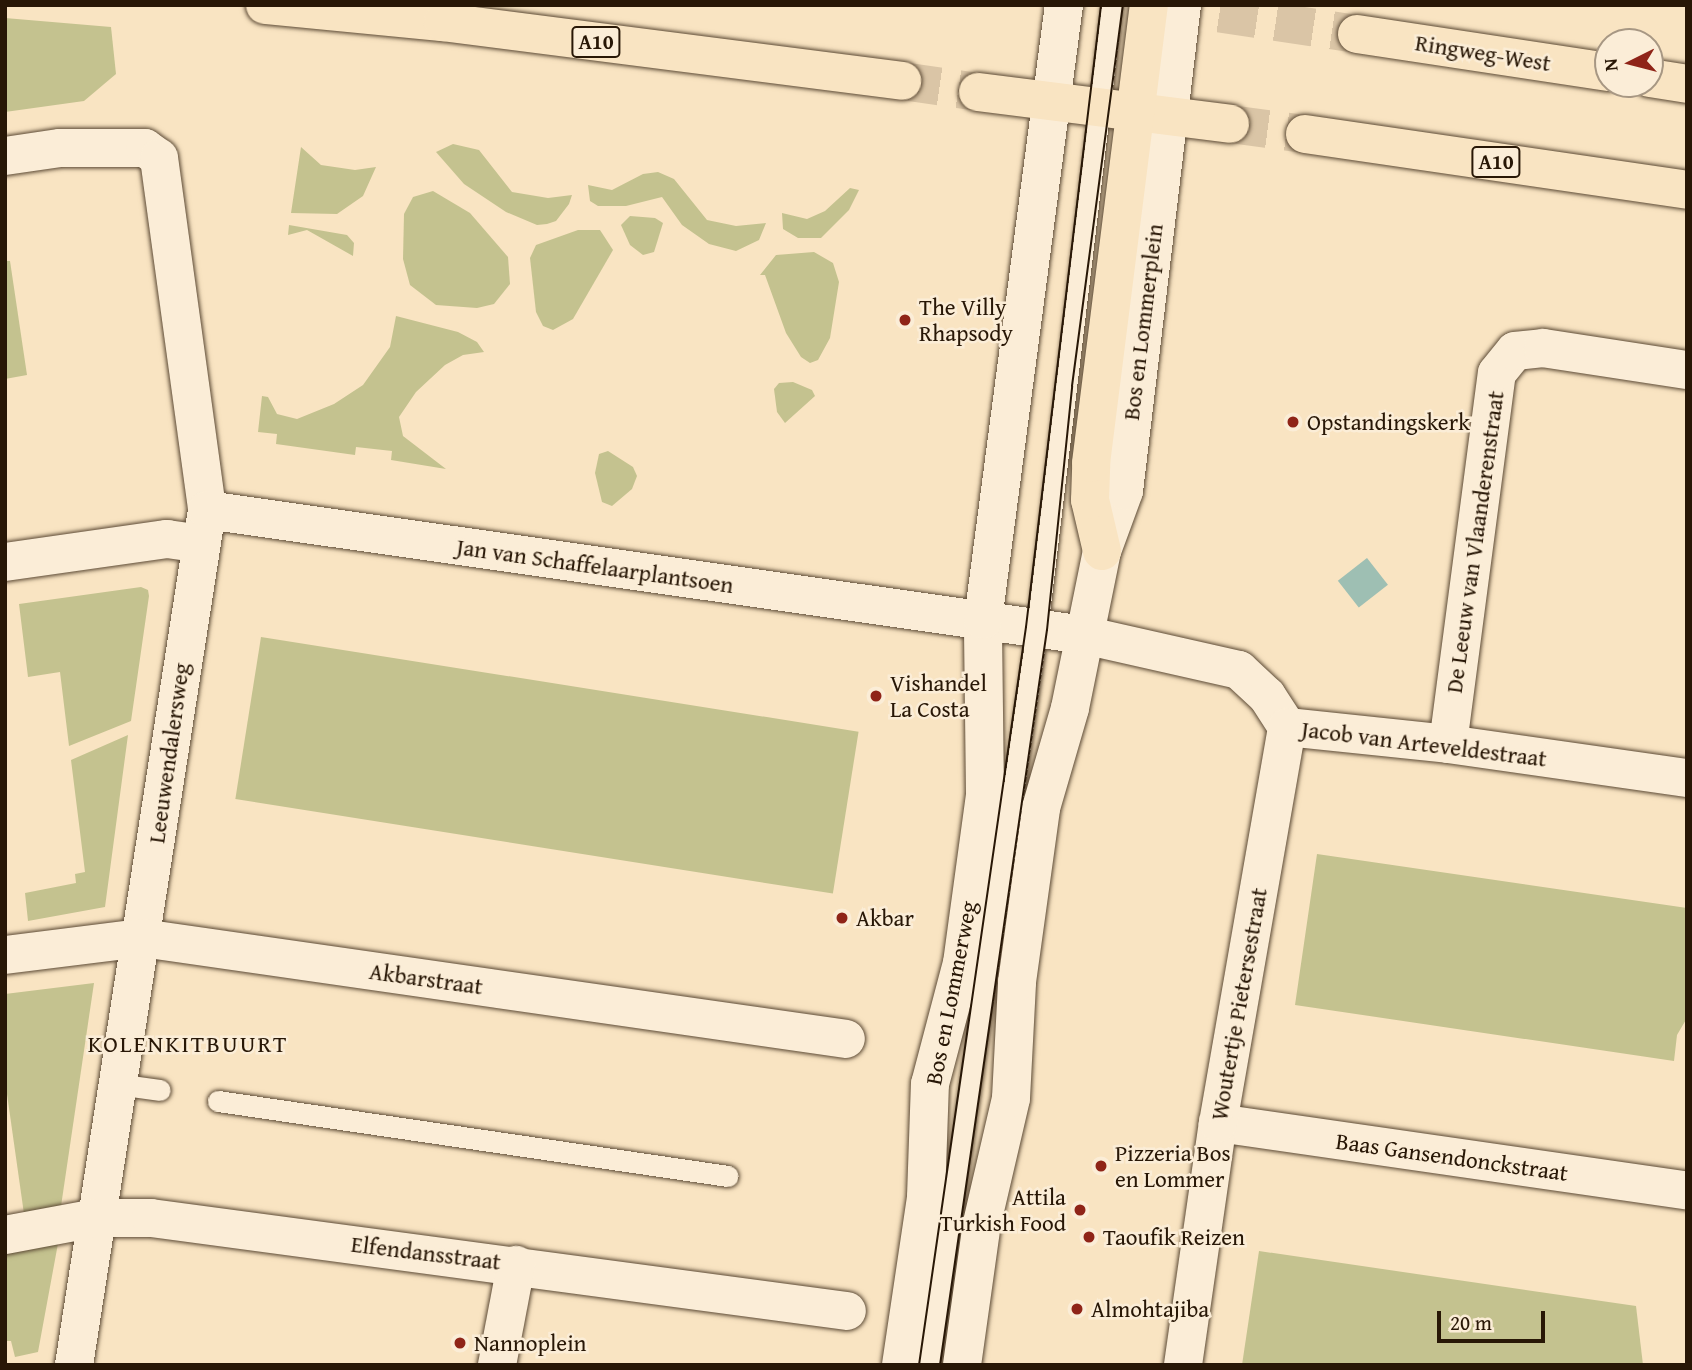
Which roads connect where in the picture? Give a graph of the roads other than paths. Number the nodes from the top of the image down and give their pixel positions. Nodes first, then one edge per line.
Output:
1 (1065, 5) edge
2 (1112, 5) edge
3 (1149, 5) edge
4 (1182, 5) edge
5 (277, 6) edge
6 (1357, 34) tunnel mouth
7 (1594, 70) edge
8 (1664, 80) edge
9 (902, 81) tunnel mouth
10 (1687, 83) edge
11 (978, 92) tunnel mouth
12 (1052, 99) junction
13 (1098, 106) junction
14 (1151, 113) junction
15 (1230, 124) tunnel mouth
16 (1305, 134) tunnel mouth
17 (5, 156) edge
18 (1687, 190) edge
19 (1687, 370) edge
20 (204, 527) junction
21 (5, 562) edge
22 (983, 620) junction
23 (1037, 629) junction
24 (1084, 635) junction
25 (1287, 727) junction
26 (1448, 744) junction
27 (1687, 778) edge
28 (142, 938) junction
29 (5, 955) edge
30 (846, 1039) dead end
31 (117, 1084) junction
32 (160, 1090) dead end
33 (218, 1101) dead end
34 (1218, 1123) junction
35 (728, 1176) dead end
36 (1687, 1191) edge
37 (96, 1218) junction
38 (5, 1235) edge
39 (516, 1265) junction
40 (847, 1311) dead end
41 (74, 1365) edge
42 (497, 1365) edge
43 (901, 1365) edge
44 (929, 1365) edge
45 (962, 1365) edge
46 (1183, 1365) edge

1 - 12 street
2 - 13 lane
3 - 14 highway
4 - 14 street, Bos en Lommerplein
5 - 9 highway, A10
6 - 7 highway, Ringweg-West
8 - 10 highway
11 - 12 highway
12 - 13 highway
12 - 22 street
13 - 14 highway
13 - 23 lane
14 - 15 highway
14 - 24 street, Bos en Lommerplein
16 - 18 highway, A10
17 - 20 street, Leeuwendalersweg
19 - 26 street, De Leeuw van Vlaanderenstraat
20 - 21 street, Jan van Schaffelaarplantsoen
20 - 22 street, Jan van Schaffelaarplantsoen
20 - 28 street, Leeuwendalersweg
22 - 23 street, Jacob van Arteveldestraat
22 - 43 street, Bos en Lommerweg
23 - 24 street, Jacob van Arteveldestraat
23 - 44 lane, Bos en Lommerweg
24 - 25 street, Jacob van Arteveldestraat
24 - 45 street
25 - 26 street, Jacob van Arteveldestraat
25 - 34 street, Woutertje Pietersestraat
26 - 27 street, Jacob van Arteveldestraat
28 - 29 street, Akbarstraat
28 - 30 street, Akbarstraat
28 - 31 street, Leeuwendalersweg
31 - 32 lane
31 - 37 street, Leeuwendalersweg
33 - 35 lane
34 - 36 street, Baas Gansendonckstraat
34 - 46 street, Woutertje Pietersestraat
37 - 38 street, Elfendansstraat
37 - 39 street, Elfendansstraat
37 - 41 street, Leeuwendalersweg
39 - 40 street, Elfendansstraat
39 - 42 street

